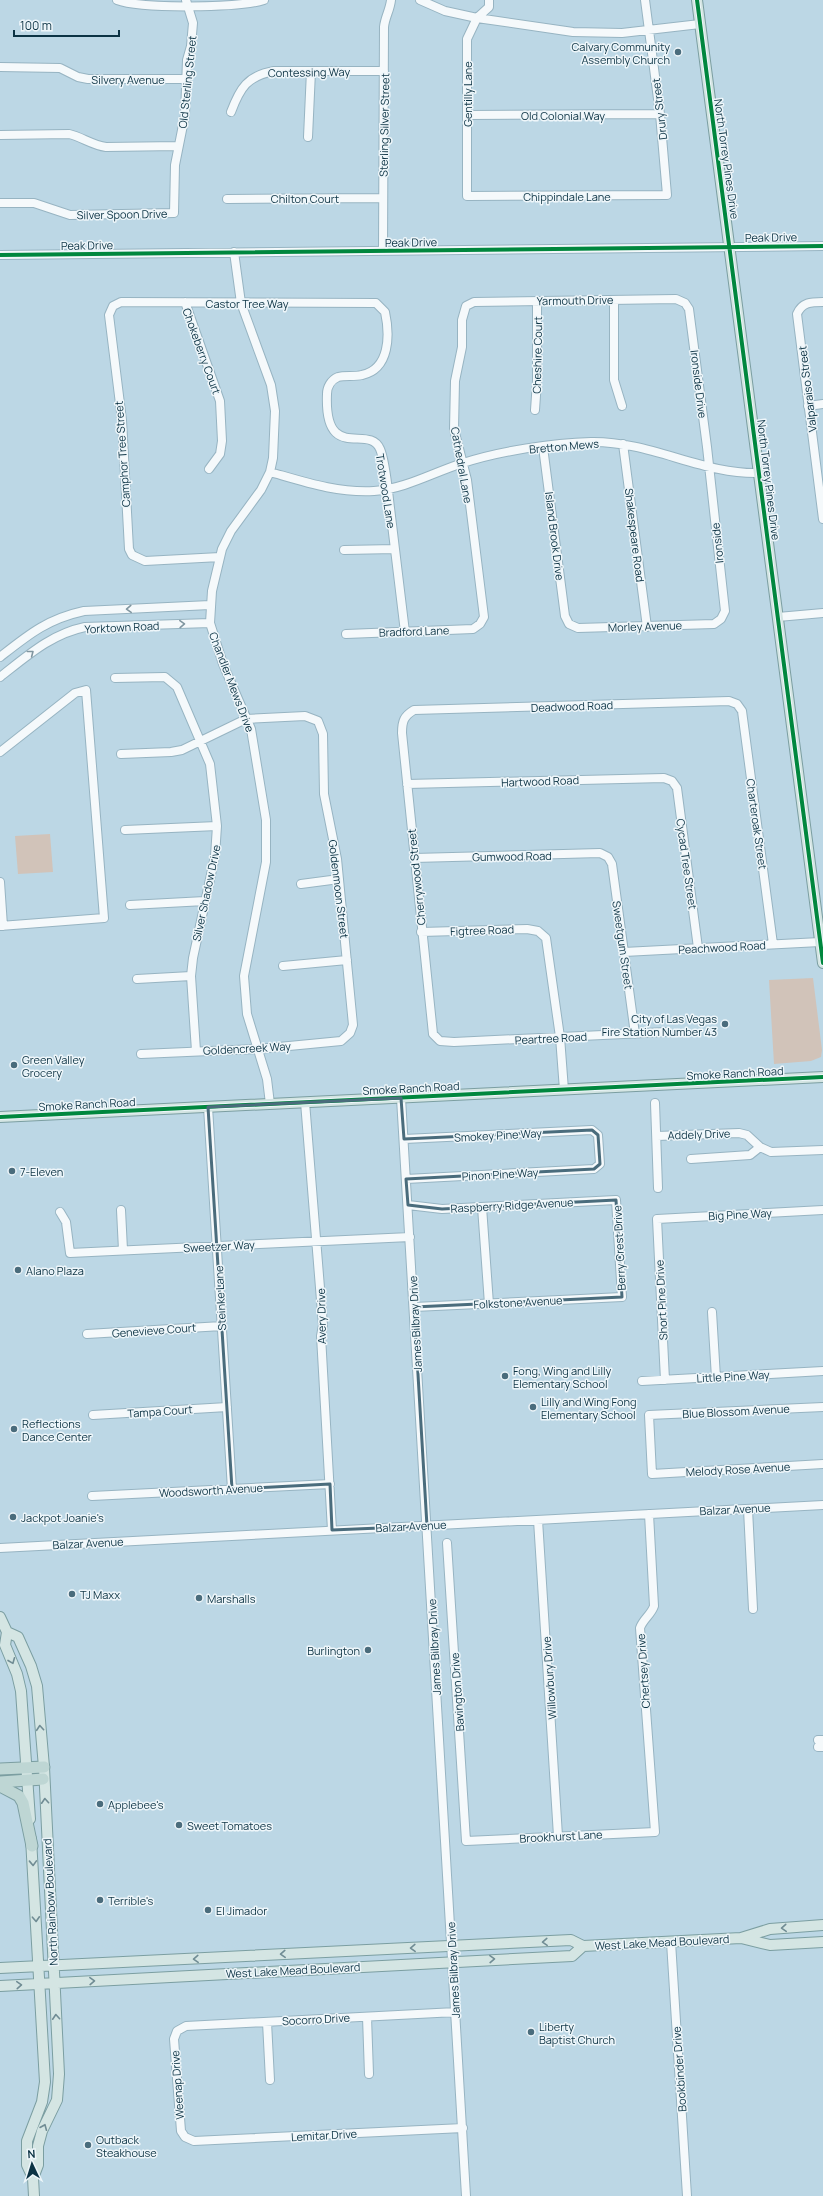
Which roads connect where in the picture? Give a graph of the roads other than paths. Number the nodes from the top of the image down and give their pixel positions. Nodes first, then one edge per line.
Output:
1 (117, 0) edge
2 (264, 0) edge
3 (391, 0) edge
4 (420, 0) edge
5 (489, 0) edge
6 (645, 0) edge
7 (697, 0) edge
8 (186, 3) edge
9 (477, 18) junction
10 (700, 24) junction
11 (649, 31) junction
12 (0, 67) edge
13 (311, 71) junction
14 (384, 71) junction
15 (186, 79) junction
16 (230, 112) dead end
17 (660, 114) junction
18 (467, 115) junction
19 (0, 135) edge
20 (308, 137) dead end
21 (178, 146) junction
22 (667, 195) joint
23 (467, 196) joint
24 (383, 198) junction
25 (227, 199) dead end
26 (0, 203) edge
27 (174, 213) joint
28 (823, 246) edge
29 (730, 247) junction
30 (383, 251) junction
31 (234, 252) junction
32 (0, 255) edge
33 (614, 300) junction
34 (537, 301) junction
35 (185, 302) junction
36 (823, 302) edge
37 (685, 303) joint
38 (241, 304) junction
39 (113, 306) joint
40 (381, 306) joint
41 (466, 306) joint
42 (823, 404) edge
43 (622, 406) dead end
44 (808, 406) junction
45 (535, 410) dead end
46 (623, 444) junction
47 (543, 447) junction
48 (462, 463) junction
49 (708, 466) junction
50 (209, 469) dead end
51 (270, 472) junction
52 (760, 474) junction
53 (387, 488) junction
54 (821, 489) edge
55 (823, 519) edge
56 (395, 549) junction
57 (344, 550) dead end
58 (220, 557) junction
59 (210, 605) junction
60 (823, 613) edge
61 (778, 617) junction
62 (721, 619) joint
63 (210, 623) junction
64 (480, 624) joint
65 (569, 624) joint
66 (647, 626) junction
67 (405, 632) junction
68 (346, 634) dead end
69 (0, 657) edge
70 (0, 677) edge
71 (115, 678) dead end
72 (737, 704) joint
73 (406, 714) joint
74 (246, 719) junction
75 (200, 741) junction
76 (0, 752) edge
77 (121, 754) dead end
78 (672, 781) joint
79 (407, 784) junction
80 (217, 826) junction
81 (125, 830) dead end
82 (414, 858) junction
83 (608, 858) joint
84 (339, 879) junction
85 (0, 882) edge
86 (301, 884) dead end
87 (205, 901) junction
88 (130, 905) dead end
89 (2, 926) edge
90 (422, 932) junction
91 (820, 942) junction
92 (773, 944) junction
93 (698, 948) junction
94 (624, 952) junction
95 (347, 960) junction
96 (823, 963) edge
97 (283, 966) dead end
98 (191, 976) junction
99 (137, 979) dead end
100 (666, 1032) dead end
101 (350, 1033) joint
102 (635, 1034) junction
103 (560, 1037) junction
104 (436, 1038) joint
105 (258, 1049) junction
106 (196, 1051) junction
107 (141, 1054) dead end
108 (823, 1077) edge
109 (564, 1090) junction
110 (401, 1098) junction
111 (305, 1102) junction
112 (655, 1103) dead end
113 (270, 1104) junction
114 (208, 1107) junction
115 (0, 1117) edge
116 (657, 1136) junction
117 (404, 1139) junction
118 (760, 1147) junction
119 (823, 1150) edge
120 (691, 1159) dead end
121 (594, 1169) joint
122 (406, 1179) junction
123 (658, 1188) dead end
124 (616, 1200) joint
125 (408, 1205) junction
126 (482, 1207) junction
127 (121, 1210) dead end
128 (823, 1210) edge
129 (60, 1212) dead end
130 (657, 1219) joint
131 (410, 1237) junction
132 (317, 1241) junction
133 (218, 1246) junction
134 (123, 1250) junction
135 (622, 1297) joint
136 (488, 1304) junction
137 (414, 1307) junction
138 (712, 1312) dead end
139 (222, 1326) junction
140 (87, 1334) dead end
141 (823, 1371) edge
142 (716, 1378) junction
143 (665, 1380) junction
144 (642, 1381) dead end
145 (227, 1407) junction
146 (823, 1407) edge
147 (93, 1415) dead end
148 (823, 1464) edge
149 (652, 1474) joint
150 (330, 1484) junction
151 (232, 1489) junction
152 (92, 1496) dead end
153 (823, 1505) edge
154 (748, 1509) junction
155 (649, 1514) junction
156 (538, 1520) junction
157 (427, 1526) junction
158 (332, 1530) junction
159 (448, 1543) dead end
160 (0, 1548) edge
161 (752, 1609) dead end
162 (0, 1617) edge
163 (7, 1632) junction
164 (26, 1767) junction
165 (44, 1767) junction
166 (0, 1769) edge
167 (43, 1779) junction
168 (27, 1780) junction
169 (0, 1782) edge
170 (0, 1786) edge
171 (655, 1832) joint
172 (558, 1836) junction
173 (466, 1841) joint
174 (32, 1846) junction
175 (823, 1925) edge
176 (741, 1938) junction
177 (671, 1942) junction
178 (823, 1942) edge
179 (452, 1946) junction
180 (582, 1946) junction
181 (338, 1951) junction
182 (452, 1961) junction
183 (235, 1962) junction
184 (52, 1964) junction
185 (38, 1965) junction
186 (0, 1968) edge
187 (326, 1968) junction
188 (298, 1970) junction
189 (148, 1978) junction
190 (54, 1983) junction
191 (38, 1984) junction
192 (0, 1986) edge
193 (456, 2012) junction
194 (367, 2017) junction
195 (267, 2022) junction
196 (177, 2031) joint
197 (369, 2074) dead end
198 (270, 2080) dead end
199 (463, 2128) junction
200 (185, 2137) joint
201 (33, 2178) junction
202 (34, 2196) edge
203 (466, 2196) edge
204 (687, 2196) edge

1 - 8 street
2 - 8 street
3 - 14 street, Sterling Silver Street
4 - 9 street
5 - 9 street, Gentilly Lane
6 - 11 street, Drury Street
7 - 10 main road, North Torrey Pines Drive
8 - 15 street, Old Sterling Street
9 - 11 street
9 - 18 street, Gentilly Lane
10 - 11 street
10 - 29 main road, North Torrey Pines Drive
11 - 17 street, Drury Street
12 - 15 street, Silvery Avenue
13 - 14 street, Contessing Way
13 - 16 street, Contessing Way
13 - 20 street
14 - 24 street, Sterling Silver Street
15 - 21 street, Old Sterling Street
17 - 18 street, Old Colonial Way
17 - 22 street, Drury Street
18 - 23 street, Gentilly Lane
19 - 21 street
21 - 27 street, Old Sterling Street
22 - 23 street, Chippindale Lane
24 - 25 street, Chilton Court
24 - 30 street, Sterling Silver Street
26 - 27 street, Silver Spoon Drive
28 - 29 street, Peak Drive
29 - 30 street, Peak Drive
29 - 52 main road, North Torrey Pines Drive
30 - 31 street, Peak Drive
31 - 32 street, Peak Drive
31 - 38 street, Chandler Mews Drive
33 - 34 street, Yarmouth Drive
33 - 37 street, Yarmouth Drive
33 - 43 street
34 - 41 street, Yarmouth Drive
34 - 45 street, Cheshire Court
35 - 38 street, Castor Tree Way
35 - 39 street, Castor Tree Way
35 - 50 street, Chokeberry Court
36 - 44 street, Valparaiso Street
37 - 49 street, Ironside Drive
38 - 40 street, Castor Tree Way
38 - 51 street, Chandler Mews Drive
39 - 58 street, Camphor Tree Street
40 - 53 street, Trotwood Lane
41 - 48 street, Cathedral Lane
42 - 44 street
44 - 54 street, Valparaiso Street
46 - 47 street, Bretton Mews
46 - 49 street, Bretton Mews
46 - 66 street, Shakespeare Road
47 - 48 street, Bretton Mews
47 - 65 street, Island Brook Drive
48 - 53 street, Bretton Mews
48 - 64 street, Cathedral Lane
49 - 52 street, Bretton Mews
49 - 62 street, Ironside
51 - 53 street, Bretton Mews
51 - 58 street, Chandler Mews Drive
52 - 61 main road, North Torrey Pines Drive
53 - 56 street, Trotwood Lane
54 - 55 street, Valparaiso Street
56 - 57 street
56 - 67 street, Trotwood Lane
58 - 59 street, Chandler Mews Drive
59 - 63 street, Chandler Mews Drive
59 -> 69 street, Yorktown Road
60 - 61 street
61 - 91 main road, North Torrey Pines Drive
62 - 66 street, Morley Avenue
70 -> 63 street, Yorktown Road
63 - 74 street, Chandler Mews Drive
64 - 67 street, Bradford Lane
65 - 66 street, Morley Avenue
67 - 68 street, Bradford Lane
71 - 75 street, Silver Shadow Drive
72 - 73 street, Deadwood Road
72 - 92 street, Charteroak Street
73 - 79 street, Cherrywood Street
74 - 75 street
74 - 84 street, Goldenmoon Street
74 - 105 street, Chandler Mews Drive
75 - 77 street
75 - 80 street, Silver Shadow Drive
76 - 89 street
78 - 79 street, Hartwood Road
78 - 93 street, Cycad Tree Street
79 - 82 street, Cherrywood Street
80 - 81 street
80 - 87 street, Silver Shadow Drive
82 - 83 street, Gumwood Road
82 - 90 street, Cherrywood Street
83 - 94 street, Sweetgum Street
84 - 86 street
84 - 95 street, Goldenmoon Street
85 - 89 street
87 - 88 street
87 - 98 street, Silver Shadow Drive
90 - 103 street, Figtree Road
90 - 104 street, Cherrywood Street
91 - 92 street, Peachwood Road
91 - 96 main road, North Torrey Pines Drive
92 - 93 street, Peachwood Road
93 - 94 street, Peachwood Road
94 - 102 street, Sweetgum Street
95 - 97 street
95 - 101 street, Goldenmoon Street
98 - 99 street
98 - 106 street, Silver Shadow Drive
100 - 102 street, Peartree Road
101 - 105 street, Goldencreek Way
102 - 103 street, Peartree Road
103 - 104 street, Peartree Road
103 - 109 street
105 - 106 street, Goldencreek Way
105 - 113 street, Chandler Mews Drive
106 - 107 street, Goldencreek Way
108 - 109 main road, Smoke Ranch Road
109 - 110 main road, Smoke Ranch Road
110 - 111 main road, Smoke Ranch Road
110 - 117 street, James Bilbray Drive
111 - 113 main road, Smoke Ranch Road
111 - 132 street, Avery Drive
112 - 116 street
113 - 114 main road, Smoke Ranch Road
114 - 115 main road, Smoke Ranch Road
114 - 133 street, Steinke Lane
116 - 118 street, Addely Drive
116 - 123 street
117 - 121 street, Smokey Pine Way
117 - 122 street, James Bilbray Drive
118 - 119 street, Addely Drive
118 - 120 street
121 - 122 street, Pinon Pine Way
122 - 125 street, James Bilbray Drive
124 - 126 street, Raspberry Ridge Avenue
124 - 135 street, Berry Crest Drive
125 - 126 street, Raspberry Ridge Avenue
125 - 131 street, James Bilbray Drive
126 - 136 street
127 - 134 street
128 - 130 street, Big Pine Way
129 - 134 street, Sweetzer Way
130 - 143 street, Short Pine Drive
131 - 132 street, Sweetzer Way
131 - 137 street, James Bilbray Drive
132 - 133 street, Sweetzer Way
132 - 150 street, Avery Drive
133 - 134 street, Sweetzer Way
133 - 139 street, Steinke Lane
135 - 136 street, Folkstone Avenue
136 - 137 street, Folkstone Avenue
137 - 157 street, James Bilbray Drive
138 - 142 street
139 - 140 street, Genevieve Court
139 - 145 street, Steinke Lane
141 - 142 street, Little Pine Way
142 - 143 street, Little Pine Way
143 - 144 street, Little Pine Way
145 - 147 street, Tampa Court
145 - 151 street, Steinke Lane
146 - 149 street, Blue Blossom Avenue
148 - 149 street, Melody Rose Avenue
150 - 151 street, Woodsworth Avenue
150 - 158 street, Avery Drive
151 - 152 street, Woodsworth Avenue
153 - 154 street, Balzar Avenue
154 - 155 street, Balzar Avenue
154 - 161 street
155 - 156 street, Balzar Avenue
155 - 171 street, Chertsey Drive
156 - 157 street, Balzar Avenue
156 - 172 street, Willowbury Drive
157 - 158 street, Balzar Avenue
157 - 179 street, James Bilbray Drive
158 - 160 street, Balzar Avenue
159 - 173 street, Bavington Drive
162 - 163 main road, North Rainbow Boulevard
163 -> 164 main road, North Rainbow Boulevard
165 -> 163 main road, North Rainbow Boulevard
164 - 165 highway
164 - 166 highway
164 - 168 main road, North Rainbow Boulevard
165 - 167 main road, North Rainbow Boulevard
167 - 168 highway
184 -> 167 main road, North Rainbow Boulevard
168 - 169 highway
168 - 174 main road, North Rainbow Boulevard
170 - 174 highway
171 - 172 street, Brookhurst Lane
172 - 173 street, Brookhurst Lane
174 -> 185 main road, North Rainbow Boulevard
175 -> 176 main road, West Lake Mead Boulevard
176 - 177 main road, West Lake Mead Boulevard
176 - 178 main road, West Lake Mead Boulevard
177 - 180 main road, West Lake Mead Boulevard
177 - 204 street, Bookbinder Drive
180 -> 179 main road, West Lake Mead Boulevard
179 -> 181 main road, West Lake Mead Boulevard
179 - 182 street, James Bilbray Drive
182 -> 180 main road, West Lake Mead Boulevard
181 -> 183 main road, West Lake Mead Boulevard
181 - 187 main road
182 - 187 main road, West Lake Mead Boulevard
182 - 193 street, James Bilbray Drive
183 -> 184 main road, West Lake Mead Boulevard
183 - 188 main road
183 - 189 main road
184 - 185 main road, West Lake Mead Boulevard
184 - 190 main road, North Rainbow Boulevard
185 - 186 main road, West Lake Mead Boulevard
185 - 191 main road, North Rainbow Boulevard
187 - 188 main road, West Lake Mead Boulevard
188 - 189 main road, West Lake Mead Boulevard
190 -> 189 main road, West Lake Mead Boulevard
190 - 191 main road, West Lake Mead Boulevard
201 -> 190 main road, North Rainbow Boulevard
192 -> 191 main road, West Lake Mead Boulevard
191 - 201 main road, North Rainbow Boulevard
193 - 194 street, Socorro Drive
193 - 199 street, James Bilbray Drive
194 - 195 street, Socorro Drive
194 - 197 street
195 - 196 street, Socorro Drive
195 - 198 street
196 - 200 street, Weenap Drive
199 - 200 street, Lemitar Drive
199 - 203 street, James Bilbray Drive
201 - 202 main road, North Rainbow Boulevard

